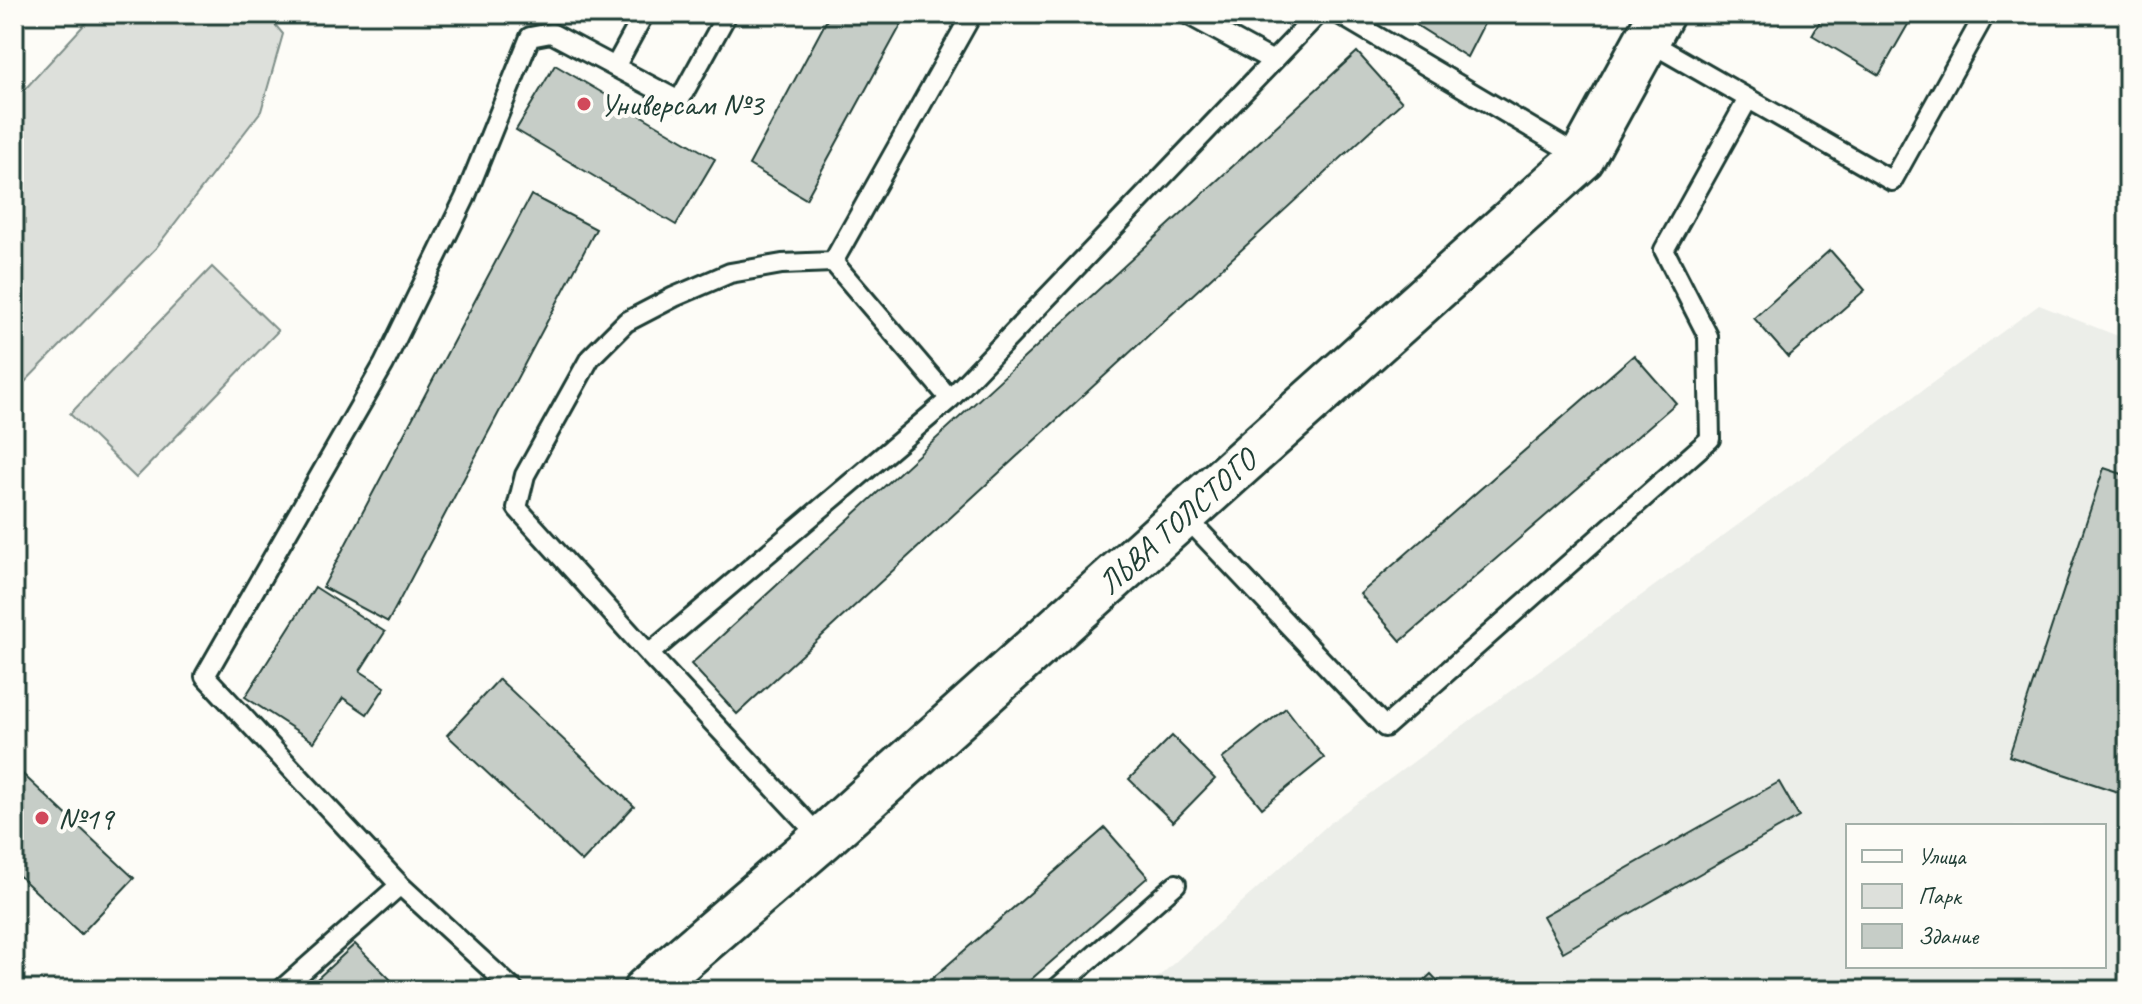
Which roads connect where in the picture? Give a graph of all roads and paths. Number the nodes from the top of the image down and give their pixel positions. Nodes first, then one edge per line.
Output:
1 (644, 14) edge
2 (727, 14) edge
3 (972, 14) edge
4 (1187, 14) edge
5 (1318, 14) edge
6 (1339, 14) edge
7 (1985, 14) edge
8 (1654, 27) edge
9 (1273, 61) junction
10 (615, 67) junction
11 (1748, 99) junction
12 (1582, 158) junction
13 (833, 262) junction
14 (950, 399) junction
15 (1184, 515) junction
16 (649, 654) junction
17 (822, 839) junction
18 (1176, 884) dead end
19 (400, 885) junction
20 (281, 990) edge
21 (514, 990) edge
22 (646, 990) edge
23 (1055, 990) edge

1 - 10 lane
2 - 10 lane
3 - 13 lane
4 - 9 lane
5 - 9 lane
6 - 12 lane
7 - 11 lane
8 - 11 lane
8 - 12 street, ЛЬВА ТОЛСТОГО
9 - 14 lane
10 - 19 lane
11 - 15 lane
12 - 15 street, ЛЬВА ТОЛСТОГО
13 - 14 lane
13 - 16 lane
14 - 16 lane
15 - 17 street, ЛЬВА ТОЛСТОГО
16 - 17 lane
17 - 22 street, ЛЬВА ТОЛСТОГО
18 - 23 lane
19 - 20 lane
19 - 21 lane

